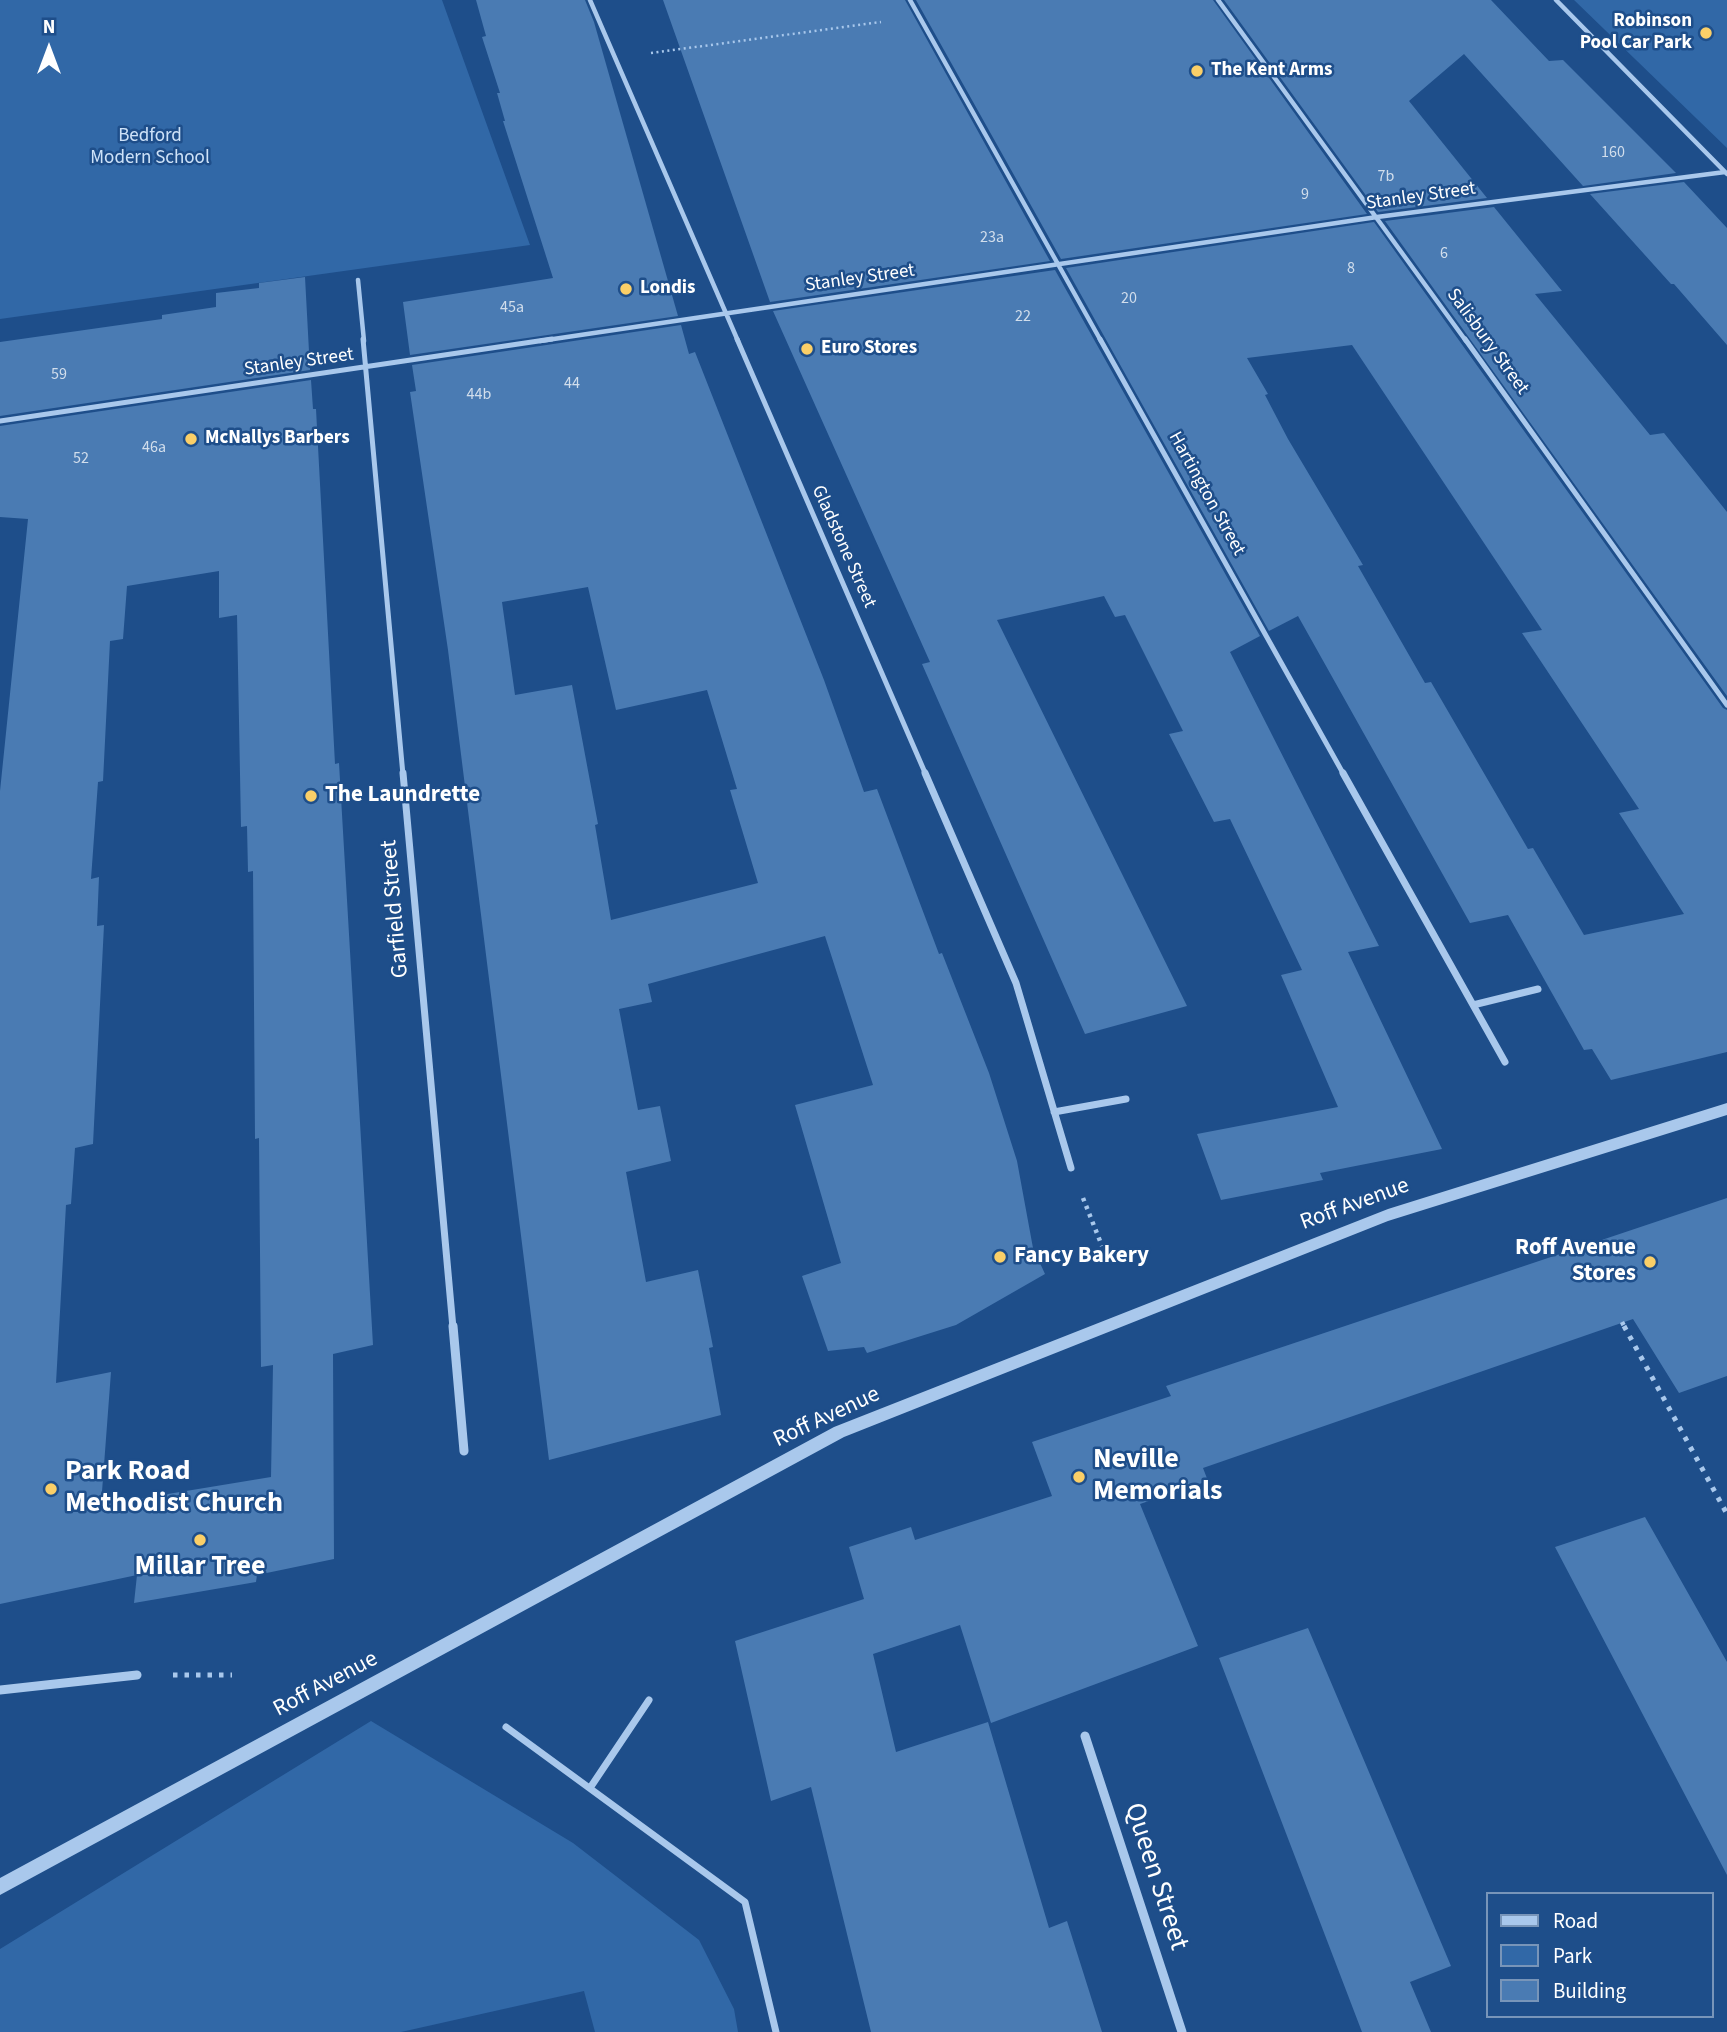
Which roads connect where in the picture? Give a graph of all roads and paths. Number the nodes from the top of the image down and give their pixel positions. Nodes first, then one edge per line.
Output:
1 (590, 0) edge
2 (910, 0) edge
3 (1218, 0) edge
4 (1556, 0) edge
5 (920, 17) junction
6 (615, 58) junction
7 (1726, 173) edge
8 (1377, 217) junction
9 (1060, 264) junction
10 (358, 280) dead end
11 (724, 314) junction
12 (364, 367) junction
13 (0, 421) edge
14 (1727, 705) edge
15 (1538, 989) dead end
16 (1473, 1005) junction
17 (1505, 1062) dead end
18 (1126, 1099) dead end
19 (1727, 1109) edge
20 (1054, 1112) junction
21 (1071, 1168) joint
22 (1102, 1246) dead end
23 (1622, 1322) dead end
24 (464, 1451) dead end
25 (1726, 1509) edge
26 (137, 1675) joint
27 (232, 1675) dead end
28 (0, 1690) edge
29 (649, 1700) dead end
30 (506, 1727) dead end
31 (1085, 1736) dead end
32 (590, 1788) junction
33 (0, 1887) edge
34 (776, 2032) edge
35 (1182, 2032) edge

1 - 6 street, Gladstone Street
2 - 5 street, Hartington Street
3 - 8 street, Salisbury Street
4 - 7 street
5 - 6 path
5 - 9 street, Hartington Street
6 - 11 street, Gladstone Street
7 - 8 street, Stanley Street
8 - 9 street, Stanley Street
8 - 14 street, Salisbury Street
9 - 11 street, Stanley Street
9 - 16 street, Hartington Street
10 - 12 street, Garfield Street
11 - 12 street, Stanley Street
11 - 20 street, Gladstone Street
12 - 13 street, Stanley Street
12 - 24 street, Garfield Street
15 - 16 street
16 - 17 street, Hartington Street
18 - 20 street
19 - 33 street, Roff Avenue
20 - 21 street, Gladstone Street
21 - 22 path
23 - 25 path
26 - 27 path
26 - 28 street
29 - 32 lane
30 - 32 lane
31 - 35 street, Queen Street
32 - 34 lane

